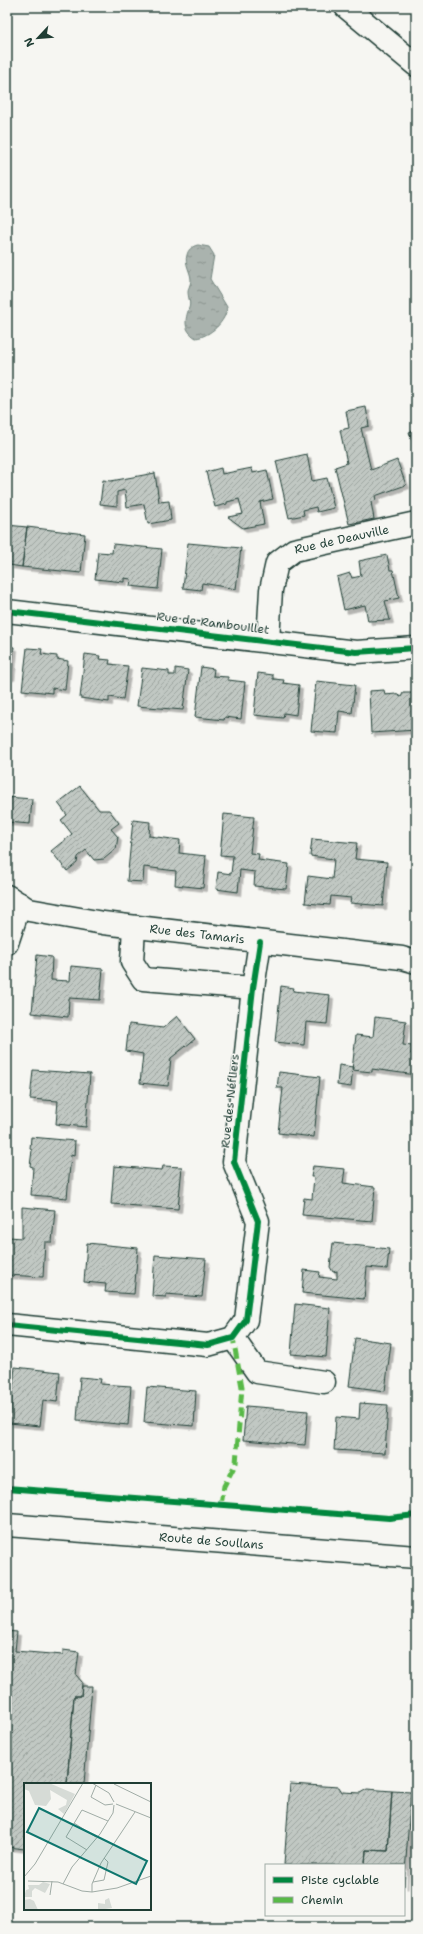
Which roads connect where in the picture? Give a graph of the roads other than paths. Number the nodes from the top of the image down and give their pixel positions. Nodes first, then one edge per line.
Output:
1 (346, 7) edge
2 (416, 65) edge
3 (416, 523) edge
4 (7, 611) edge
5 (268, 641) junction
6 (416, 648) edge
7 (13, 900) edge
8 (134, 926) junction
9 (260, 942) junction
10 (7, 943) edge
11 (416, 962) edge
12 (253, 988) junction
13 (7, 1325) edge
14 (233, 1338) junction
15 (324, 1382) dead end
16 (7, 1525) edge
17 (416, 1557) edge

1 - 2 street
3 - 5 street, Rue de Deauville
4 - 5 street, Rue de Rambouillet
5 - 6 street, Rue de Rambouillet
7 - 8 street, Rue des Tamaris
7 - 10 street
8 - 9 street, Rue des Tamaris
8 - 12 street
9 - 11 street, Rue des Tamaris
9 - 12 street, Rue des Néfliers
12 - 14 street, Rue des Néfliers
13 - 14 street
14 - 15 street
16 - 17 street, Route de Soullans

